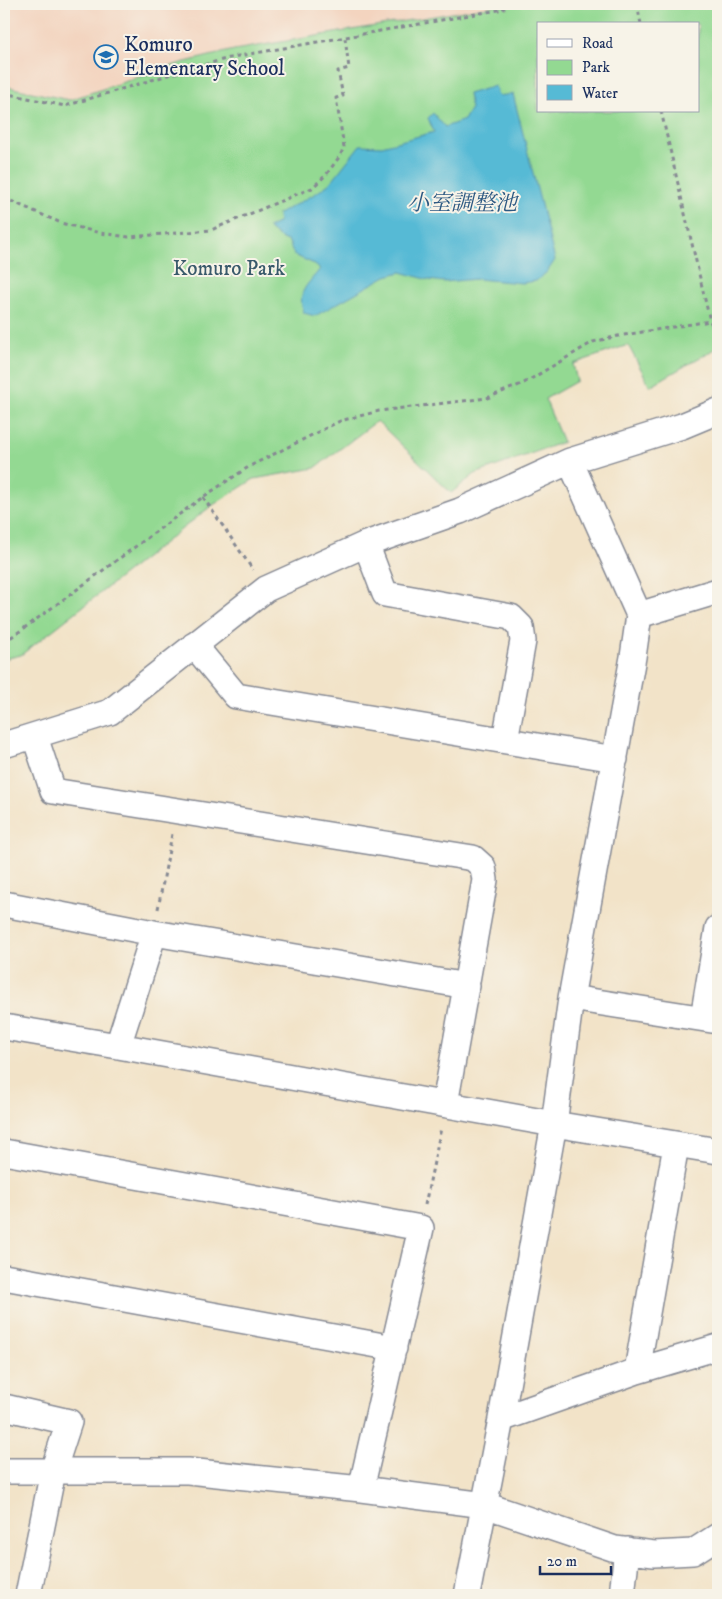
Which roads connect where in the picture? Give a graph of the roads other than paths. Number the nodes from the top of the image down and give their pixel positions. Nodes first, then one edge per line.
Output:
1 (718, 411) edge
2 (570, 461) junction
3 (366, 544) junction
4 (718, 591) edge
5 (639, 615) junction
6 (194, 645) junction
7 (35, 736) junction
8 (505, 740) junction
9 (4, 745) edge
10 (615, 759) junction
11 (4, 904) edge
12 (718, 928) edge
13 (154, 933) junction
14 (467, 986) junction
15 (571, 998) junction
16 (710, 1019) edge
17 (4, 1027) edge
18 (118, 1046) junction
19 (445, 1104) junction
20 (554, 1124) junction
21 (676, 1145) junction
22 (718, 1151) edge
23 (4, 1152) edge
24 (4, 1277) edge
25 (718, 1347) edge
26 (394, 1348) junction
27 (637, 1371) junction
28 (4, 1407) edge
29 (501, 1419) junction
30 (4, 1471) edge
31 (53, 1471) junction
32 (361, 1489) junction
33 (485, 1505) junction
34 (718, 1536) edge
35 (627, 1550) junction
36 (28, 1595) edge
37 (467, 1595) edge
38 (622, 1595) edge

1 - 2 street
2 - 3 street
2 - 5 street
3 - 6 street
3 - 8 street
4 - 5 street
5 - 10 street
6 - 7 street
6 - 8 street
7 - 9 street
7 - 14 street
8 - 10 street
10 - 15 street
11 - 13 street
12 - 16 street
13 - 14 street
13 - 18 street
14 - 19 street
15 - 16 street
15 - 20 street
17 - 18 street
18 - 19 street
19 - 20 street
20 - 21 street
20 - 29 street
21 - 22 street
21 - 27 street
23 - 26 street
24 - 26 street
25 - 27 street
26 - 32 street
27 - 29 street
28 - 31 street
29 - 33 street
30 - 31 street
31 - 32 street
31 - 36 street
32 - 33 street
33 - 35 street
33 - 37 street
34 - 35 street
35 - 38 street

